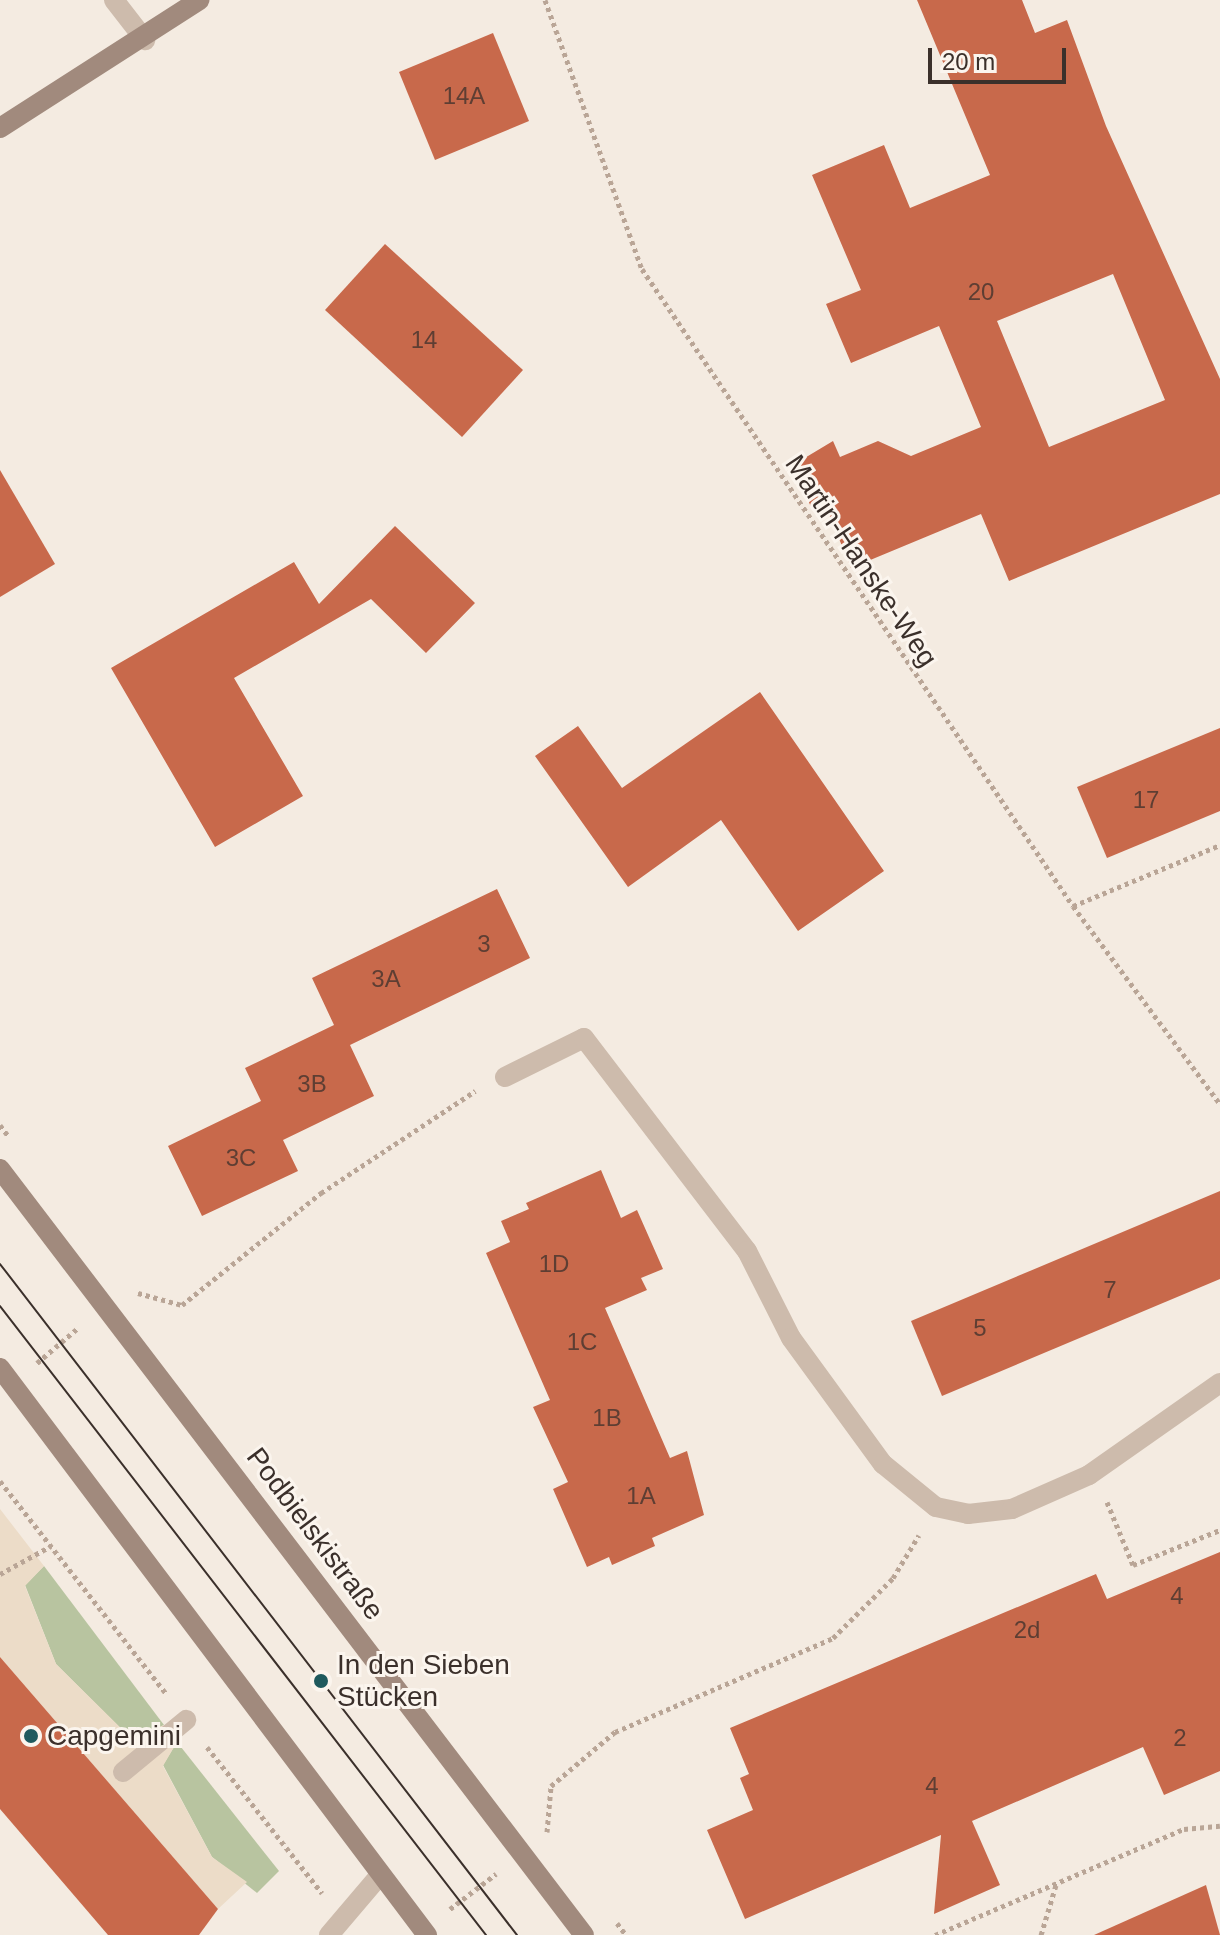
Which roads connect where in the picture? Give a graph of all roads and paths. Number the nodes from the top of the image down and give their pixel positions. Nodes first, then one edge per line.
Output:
1 (114, 0) edge
2 (199, 0) edge
3 (545, 0) edge
4 (145, 40) junction
5 (0, 128) edge
6 (1220, 845) edge
7 (1073, 906) junction
8 (505, 1077) joint
9 (1220, 1104) edge
10 (0, 1169) edge
11 (107, 1305) junction
12 (6, 1376) edge
13 (1220, 1383) edge
14 (1094, 1472) junction
15 (936, 1507) junction
16 (1220, 1530) edge
17 (51, 1546) dead end
18 (0, 1574) edge
19 (186, 1720) dead end
20 (123, 1772) dead end
21 (1220, 1826) edge
22 (521, 1853) junction
23 (380, 1875) junction
24 (1056, 1884) junction
25 (424, 1932) edge
26 (329, 1935) edge
27 (584, 1935) edge
28 (935, 1935) edge
29 (1041, 1935) edge

1 - 4 street
2 - 4 main road
3 - 7 path, Martin-Hanske-Weg
4 - 5 main road
6 - 7 path
7 - 9 path, Martin-Hanske-Weg
8 - 11 path
8 - 15 street
10 - 11 main road, Podbielskistraße
11 - 12 path
11 - 22 main road, Podbielskistraße
12 - 23 main road
13 - 14 street
14 - 15 street
14 - 16 path
15 - 22 path
17 - 18 path
19 - 20 street
21 - 24 path
22 - 25 path
22 - 27 main road, Podbielskistraße
23 - 25 main road
23 - 26 street
24 - 28 path
24 - 29 path

